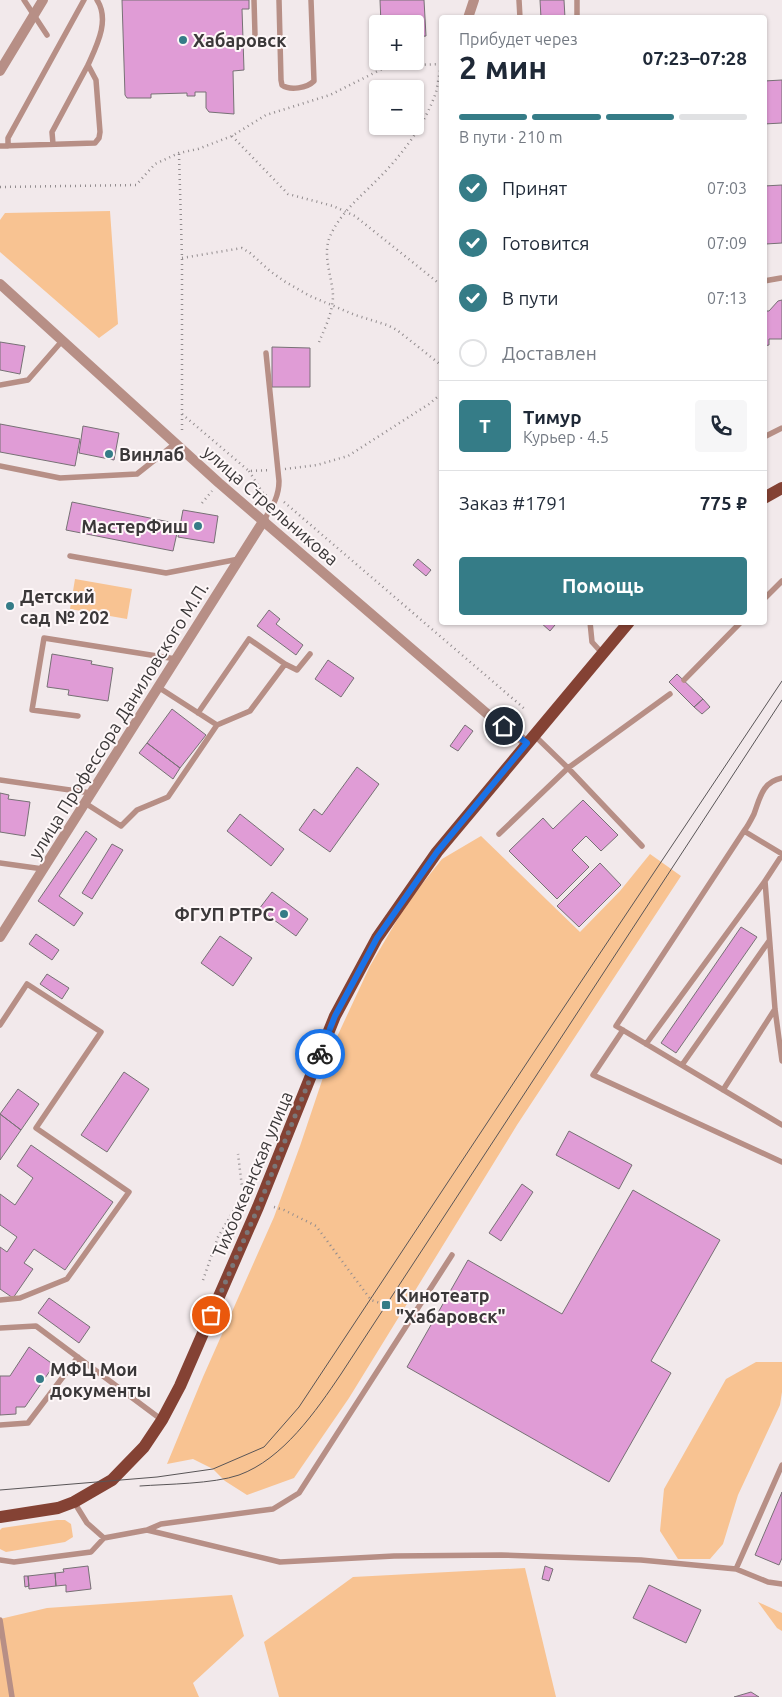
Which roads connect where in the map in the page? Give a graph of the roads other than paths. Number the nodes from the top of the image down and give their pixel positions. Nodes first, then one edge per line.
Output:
1 (24, 0) edge
2 (43, 0) edge
3 (84, 0) edge
4 (97, 0) edge
5 (254, 0) edge
6 (279, 0) edge
7 (311, 0) edge
8 (474, 0) edge
9 (519, 0) edge
10 (577, 0) edge
11 (34, 15) junction
12 (469, 15) edge
13 (520, 15) edge
14 (577, 15) edge
15 (47, 35) dead end
16 (255, 35) dead end
17 (88, 66) junction
18 (0, 71) edge
19 (53, 144) junction
20 (0, 146) edge
21 (8, 146) junction
22 (781, 278) dead end
23 (767, 280) edge
24 (0, 284) edge
25 (62, 341) junction
26 (266, 353) dead end
27 (0, 386) edge
28 (782, 428) edge
29 (767, 436) edge
30 (176, 443) junction
31 (0, 466) edge
32 (782, 488) edge
33 (767, 496) edge
34 (264, 520) junction
35 (70, 556) dead end
36 (239, 558) junction
37 (782, 581) edge
38 (767, 596) edge
39 (590, 625) edge
40 (626, 625) edge
41 (737, 625) edge
42 (602, 653) junction
43 (310, 654) dead end
44 (176, 658) junction
45 (285, 664) junction
46 (684, 680) dead end
47 (158, 687) junction
48 (670, 694) dead end
49 (198, 713) junction
50 (78, 716) dead end
51 (217, 725) junction
52 (530, 739) junction
53 (568, 768) junction
54 (782, 778) edge
55 (0, 780) edge
56 (91, 793) junction
57 (85, 803) junction
58 (744, 831) junction
59 (499, 834) dead end
60 (642, 846) dead end
61 (782, 854) edge
62 (0, 862) edge
63 (43, 869) junction
64 (765, 881) junction
65 (3, 927) edge
66 (0, 938) edge
67 (769, 941) junction
68 (775, 1009) junction
69 (0, 1025) edge
70 (623, 1030) junction
71 (646, 1044) junction
72 (782, 1061) edge
73 (682, 1065) junction
74 (724, 1090) junction
75 (782, 1125) edge
76 (782, 1162) edge
77 (452, 1255) dead end
78 (0, 1300) edge
79 (0, 1328) edge
80 (78, 1356) junction
81 (162, 1420) junction
82 (0, 1425) edge
83 (782, 1465) edge
84 (74, 1502) junction
85 (0, 1517) edge
86 (147, 1530) junction
87 (104, 1538) junction
88 (0, 1560) edge
89 (736, 1569) junction
90 (782, 1584) edge
91 (0, 1620) edge
92 (12, 1697) edge

1 - 11 lane
2 - 11 street
3 - 21 lane
4 - 17 lane
5 - 16 lane
6 - 7 lane
8 - 12 street
9 - 13 lane
10 - 14 lane
11 - 15 lane
11 - 18 street
17 - 19 lane
17 - 19 lane
19 - 21 lane
20 - 21 lane
22 - 23 lane
24 - 25 street, улица Стрельникова
25 - 27 lane
25 - 30 street, улица Стрельникова
26 - 34 lane
28 - 29 lane
30 - 31 lane
30 - 34 street, улица Стрельникова
32 - 33 main road
34 - 36 street, улица Профессора Даниловского М.П.
34 - 52 street, улица Стрельникова
35 - 36 lane
36 - 44 street, улица Профессора Даниловского М.П.
37 - 38 lane
39 - 42 lane
40 - 42 main road, Тихоокеанская улица
41 - 46 lane
42 - 52 main road, Тихоокеанская улица
43 - 45 lane
44 - 47 street, улица Профессора Даниловского М.П.
44 - 50 lane
45 - 49 lane
45 - 51 lane
47 - 49 lane
47 - 56 street, улица Профессора Даниловского М.П.
48 - 53 lane
49 - 51 lane
51 - 57 lane
52 - 53 lane
52 - 81 main road, Тихоокеанская улица
53 - 59 lane
53 - 60 lane
54 - 58 lane
55 - 56 lane
56 - 57 street, улица Профессора Даниловского М.П.
57 - 63 street, улица Профессора Даниловского М.П.
58 - 61 lane
58 - 70 lane
61 - 64 lane
62 - 63 lane
63 - 65 street, улица Профессора Даниловского М.П.
64 - 67 lane
64 - 71 lane
65 - 66 street, улица Профессора Даниловского М.П.
67 - 68 lane
67 - 73 lane
68 - 72 lane
68 - 74 lane
69 - 78 lane
70 - 71 lane
70 - 76 lane
71 - 73 lane
73 - 74 lane
74 - 75 lane
77 - 86 lane
79 - 80 lane
80 - 81 lane
80 - 82 lane
81 - 84 main road, Тихоокеанская улица
83 - 89 lane
84 - 85 main road, Тихоокеанская улица
84 - 87 lane
86 - 87 lane
86 - 89 lane
87 - 88 lane
89 - 90 lane
91 - 92 lane

